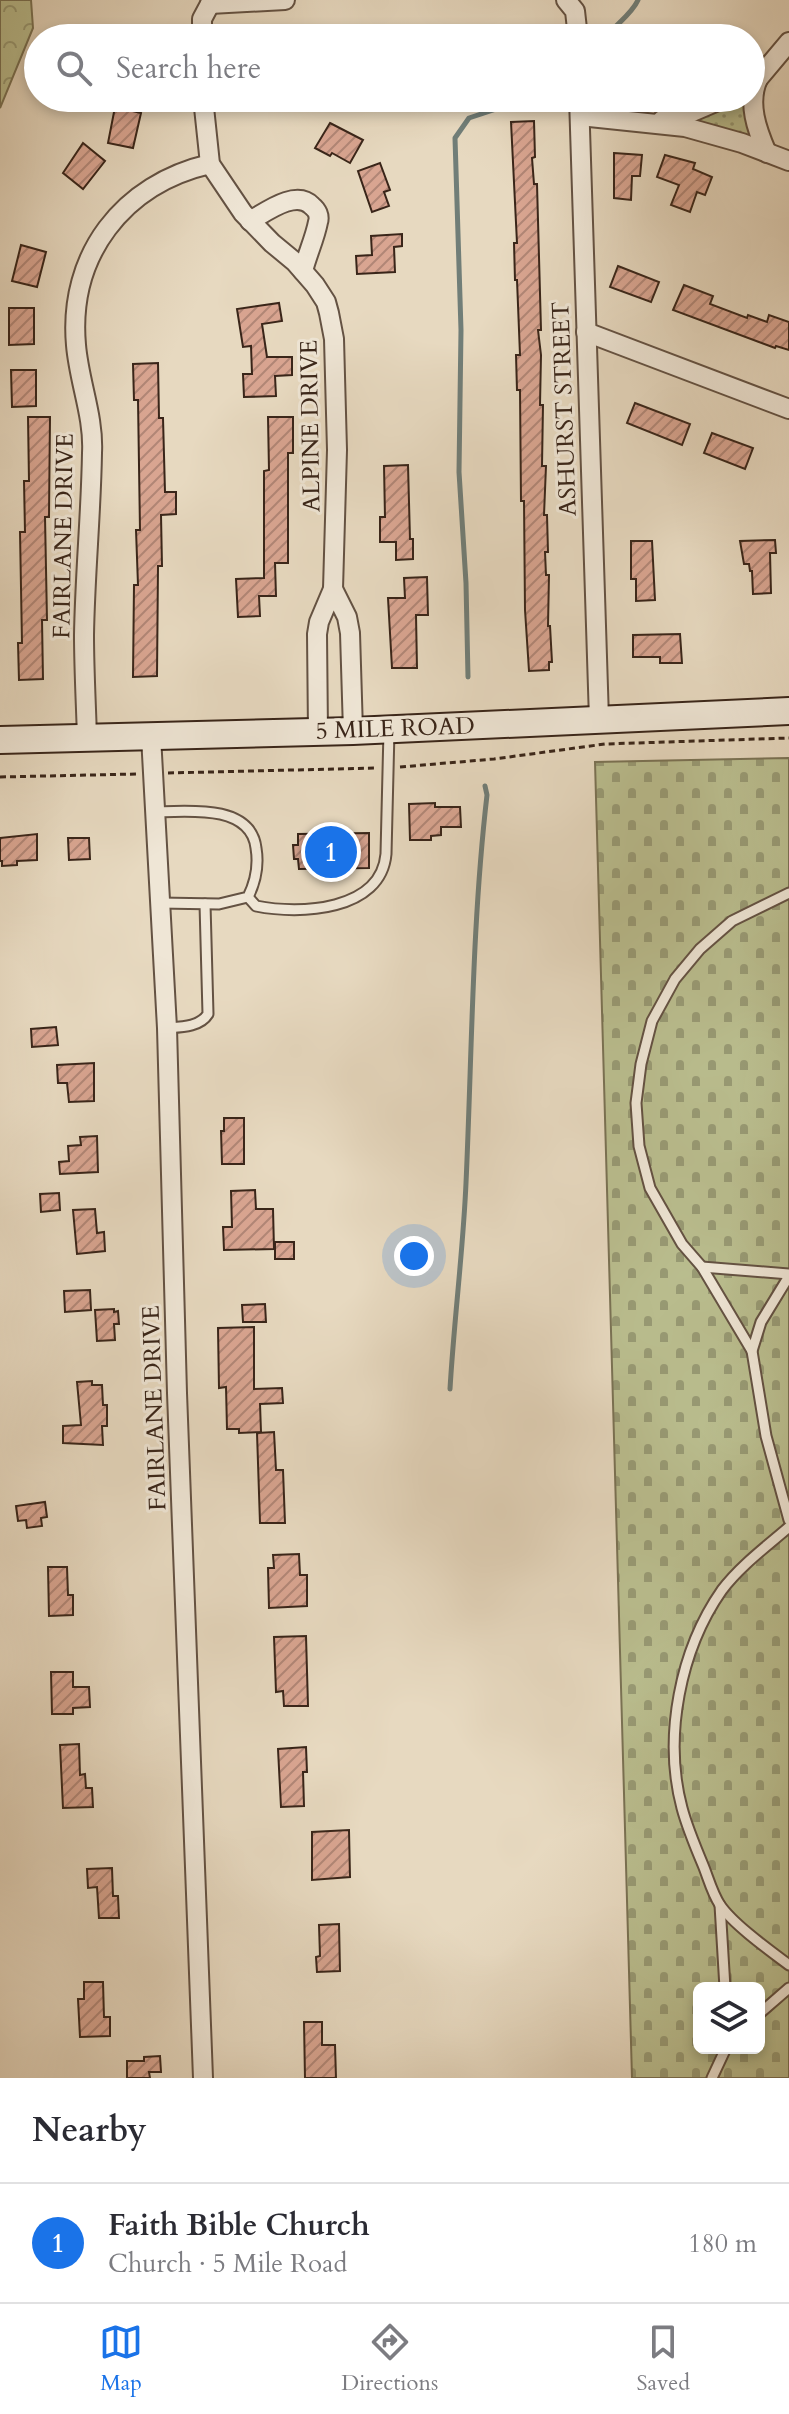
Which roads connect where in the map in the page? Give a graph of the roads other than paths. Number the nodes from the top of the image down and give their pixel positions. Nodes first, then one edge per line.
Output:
1 (285, 0) edge
2 (567, 1) edge
3 (209, 2) edge
4 (202, 24) edge
5 (576, 24) edge
6 (789, 42) edge
7 (765, 69) edge
8 (204, 112) edge
9 (580, 112) edge
10 (604, 112) edge
11 (692, 112) edge
12 (755, 112) edge
13 (651, 122) junction
14 (767, 153) junction
15 (789, 161) edge
16 (210, 164) junction
17 (250, 221) junction
18 (303, 271) junction
19 (586, 332) junction
20 (789, 409) edge
21 (333, 589) junction
22 (789, 711) edge
23 (599, 719) junction
24 (389, 729) junction
25 (353, 731) junction
26 (318, 732) junction
27 (151, 736) junction
28 (87, 738) junction
29 (0, 740) edge
30 (155, 812) junction
31 (789, 893) edge
32 (248, 897) junction
33 (160, 903) junction
34 (205, 904) junction
35 (167, 1028) junction
36 (702, 1267) junction
37 (789, 1275) edge
38 (752, 1351) junction
39 (789, 1520) edge
40 (789, 1527) edge
41 (720, 1905) junction
42 (789, 1965) edge
43 (725, 1982) edge
44 (789, 1988) edge
45 (765, 2009) edge
46 (723, 2054) edge
47 (203, 2078) edge
48 (712, 2078) edge

1 - 3 street
2 - 5 street
3 - 4 street
6 - 7 street
8 - 16 street, ALPINE DRIVE
9 - 19 street, ASHURST STREET
10 - 13 street
11 - 13 street
12 - 14 street
13 - 14 street
14 - 15 street
16 - 17 street, ALPINE DRIVE
16 - 28 street, FAIRLANE DRIVE
17 - 18 street, ALPINE DRIVE
17 - 18 street
18 - 21 street, ALPINE DRIVE
19 - 20 street
19 - 23 street, ASHURST STREET
21 - 25 street, ALPINE DRIVE
21 - 26 street, ALPINE DRIVE
22 - 23 main road, 5 MILE ROAD
23 - 24 main road, 5 MILE ROAD
24 - 25 main road, 5 MILE ROAD
24 - 32 lane
25 - 26 main road, 5 MILE ROAD
26 - 27 main road, 5 MILE ROAD
27 - 28 main road, 5 MILE ROAD
27 - 30 street, FAIRLANE DRIVE
28 - 29 main road, 5 MILE ROAD
30 - 32 lane
30 - 33 street, FAIRLANE DRIVE
31 - 36 lane
32 - 34 lane
33 - 34 lane
33 - 35 street, FAIRLANE DRIVE
34 - 35 lane
35 - 47 street, FAIRLANE DRIVE
36 - 37 lane
36 - 38 lane
37 - 38 lane
38 - 39 lane
40 - 41 lane
41 - 42 lane
41 - 43 lane
44 - 45 lane
46 - 48 lane

